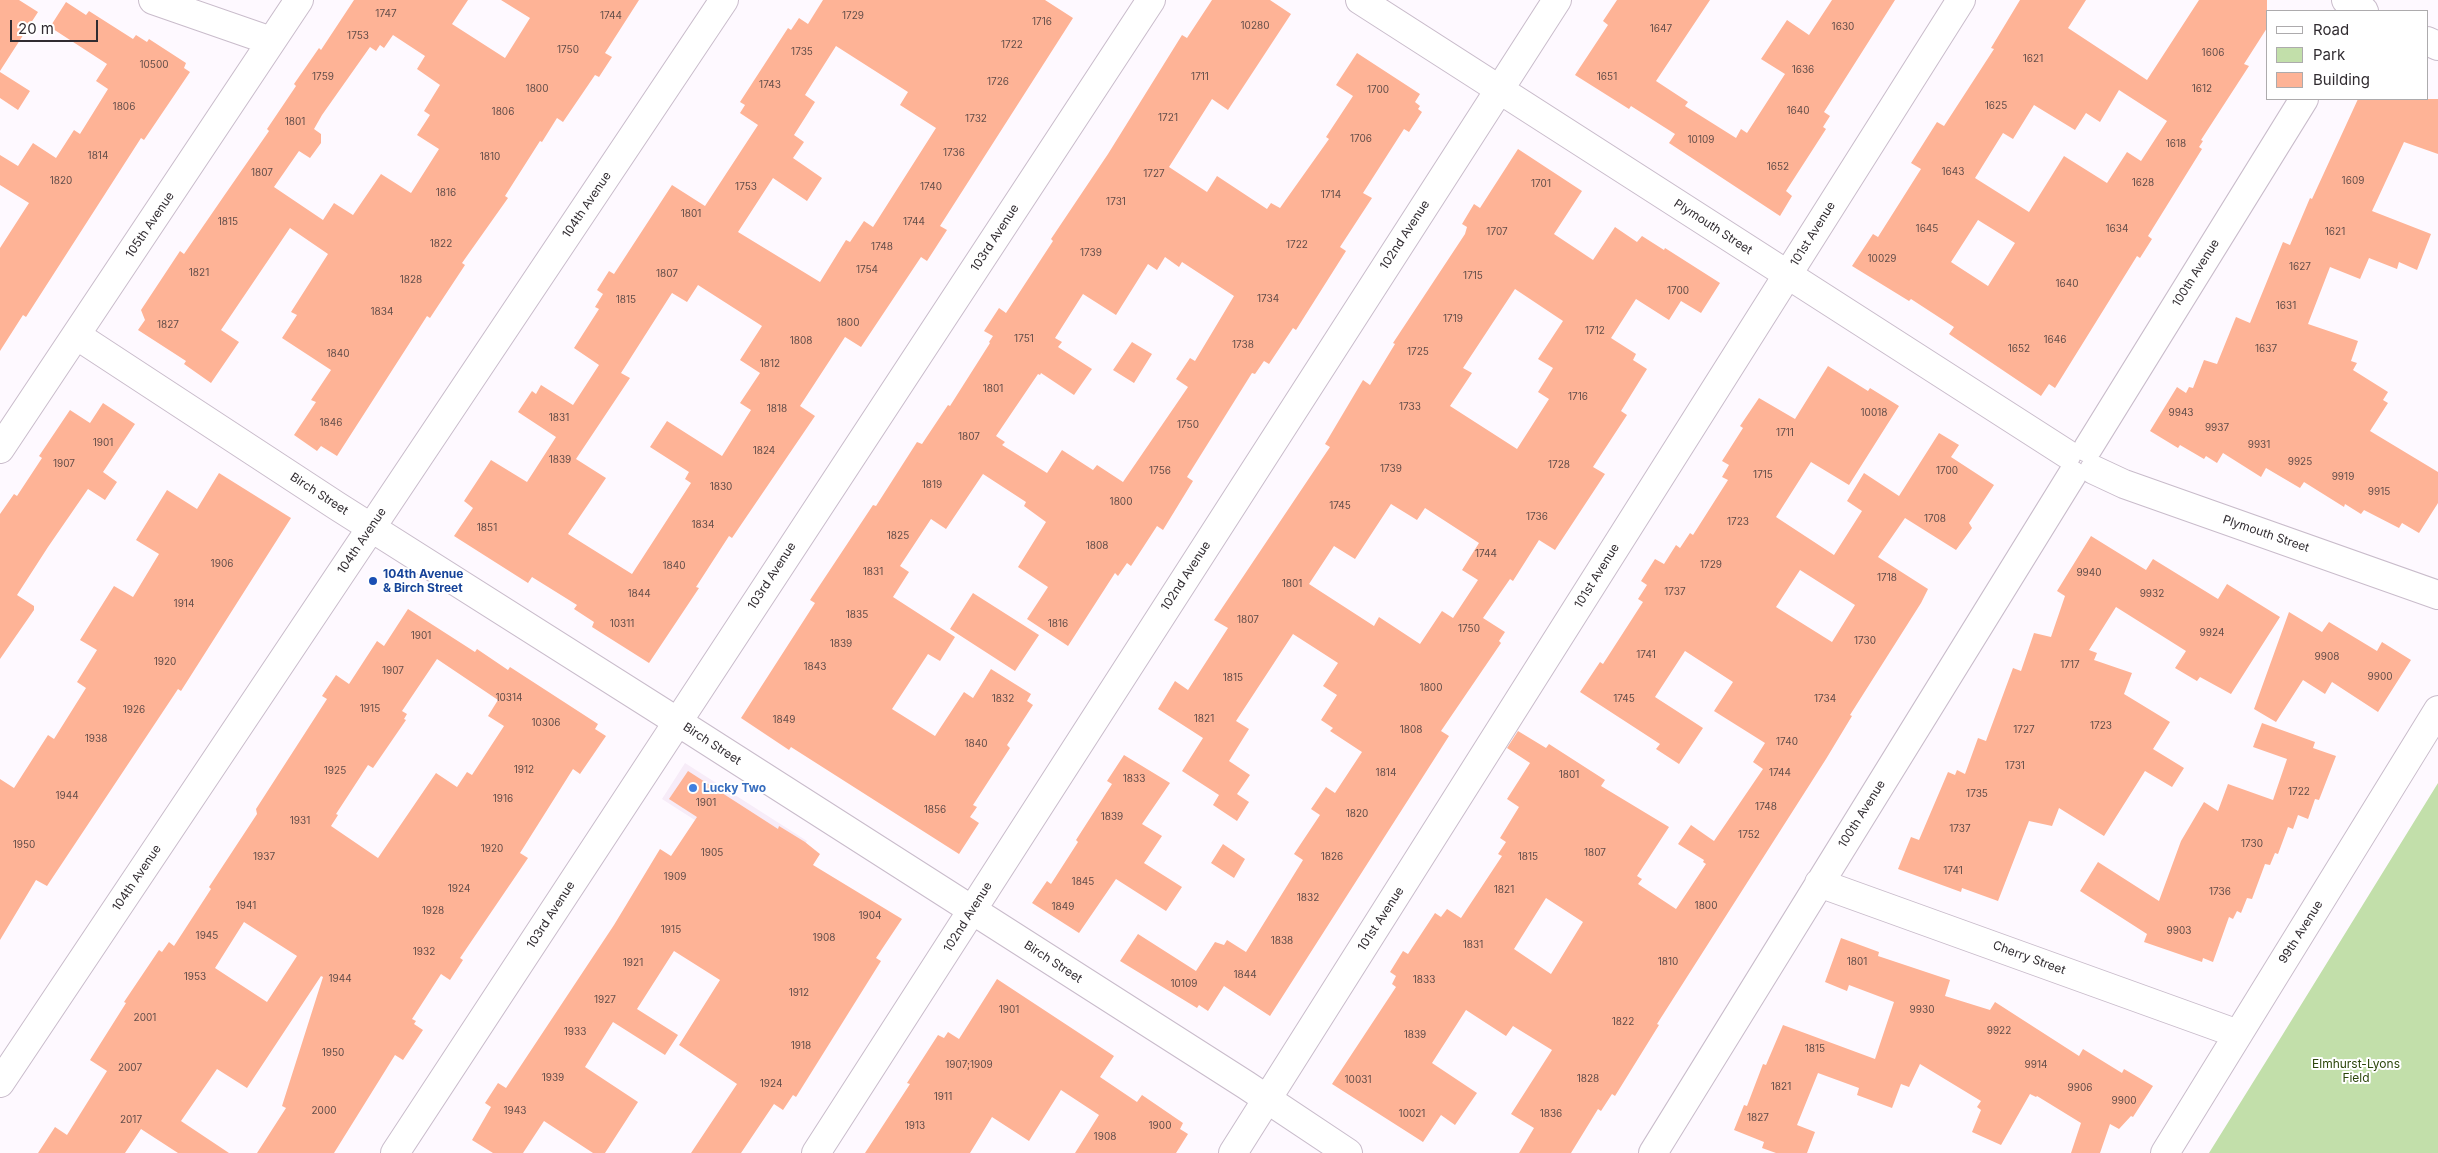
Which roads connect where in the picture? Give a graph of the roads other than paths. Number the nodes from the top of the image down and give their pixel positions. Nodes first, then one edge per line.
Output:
1 (153, 0) edge
2 (299, 0) edge
3 (724, 0) edge
4 (1151, 0) edge
5 (1360, 0) edge
6 (1557, 0) edge
7 (1961, 0) edge
8 (271, 41) junction
9 (1499, 90) junction
10 (2303, 100) edge
11 (1788, 275) junction
12 (76, 335) junction
13 (0, 449) edge
14 (2080, 462) junction
15 (371, 527) junction
16 (2438, 595) edge
17 (2438, 710) edge
18 (678, 722) junction
19 (1819, 883) junction
20 (972, 911) junction
21 (2238, 1034) junction
22 (0, 1083) edge
23 (1267, 1100) junction
24 (395, 1153) edge
25 (816, 1153) edge
26 (1233, 1153) edge
27 (1348, 1153) edge
28 (1653, 1153) edge
29 (2165, 1153) edge

1 - 8 street
2 - 8 street, 105th Avenue
3 - 15 street, 104th Avenue
4 - 18 street, 103rd Avenue
5 - 9 street, Plymouth Street
6 - 9 street, 102nd Avenue
7 - 11 street, 101st Avenue
8 - 12 street, 105th Avenue
9 - 11 street, Plymouth Street
9 - 20 street, 102nd Avenue
10 - 14 street, 100th Avenue
11 - 14 street, Plymouth Street
11 - 23 street, 101st Avenue
12 - 13 street, 105th Avenue
12 - 15 street, Birch Street
14 - 16 street, Plymouth Street
14 - 19 street, 100th Avenue
15 - 18 street, Birch Street
15 - 22 street, 104th Avenue
17 - 21 street, 99th Avenue
18 - 20 street, Birch Street
18 - 24 street, 103rd Avenue
19 - 21 street, Cherry Street
19 - 28 street, 100th Avenue
20 - 23 street, Birch Street
20 - 25 street, 102nd Avenue
21 - 29 street, 99th Avenue
23 - 26 street, 101st Avenue
23 - 27 street, Birch Street

